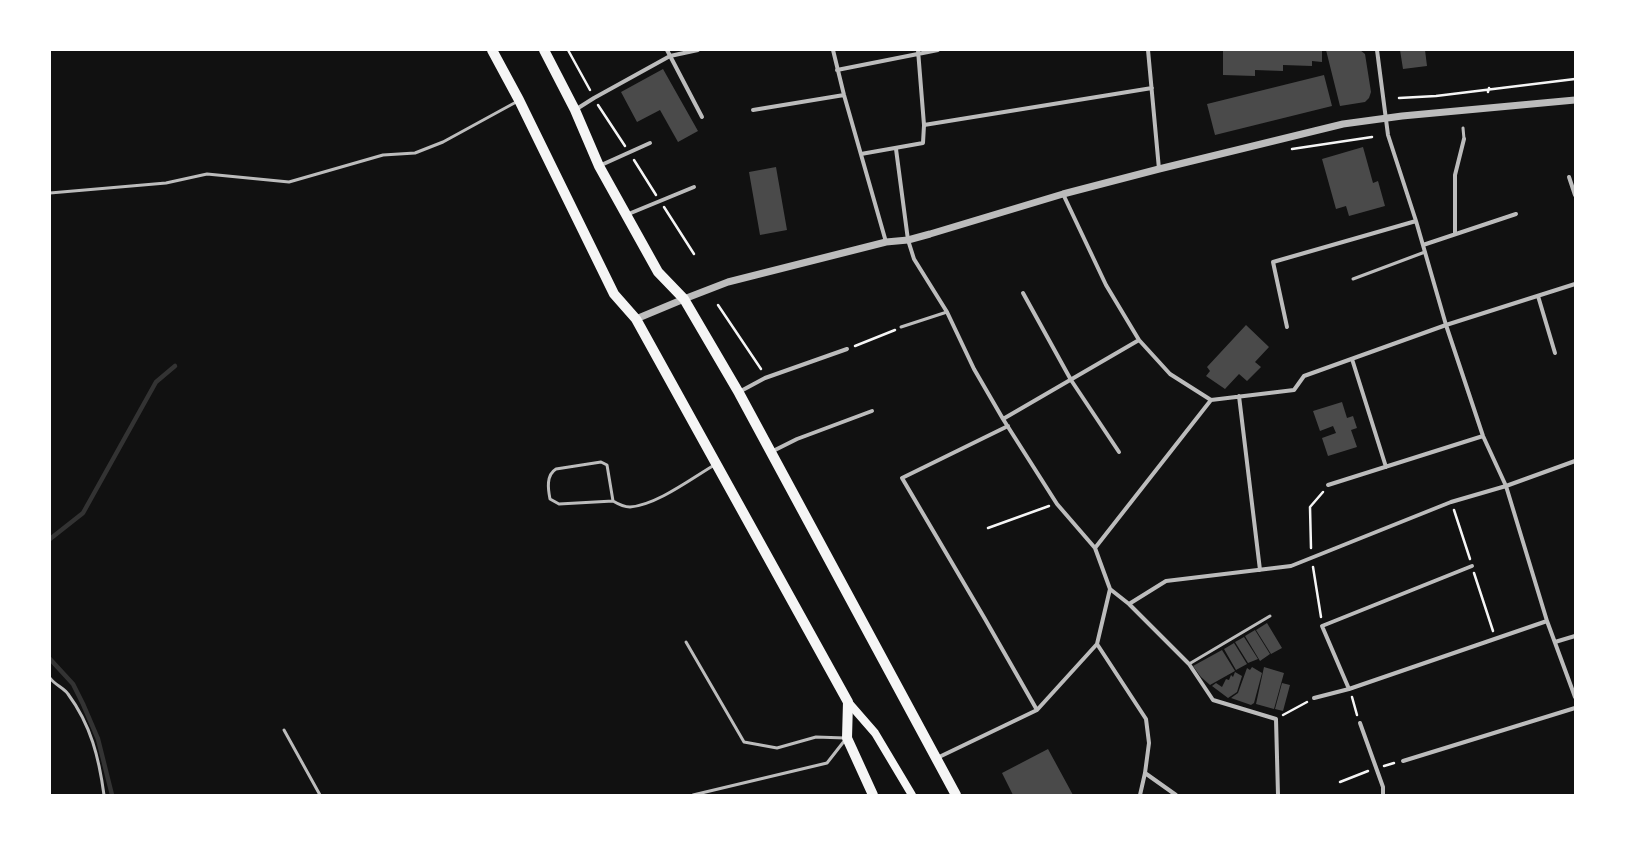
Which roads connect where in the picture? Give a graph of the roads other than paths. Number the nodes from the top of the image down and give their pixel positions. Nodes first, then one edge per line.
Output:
1 (492, 50) edge
2 (544, 50) edge
3 (667, 50) edge
4 (698, 50) edge
5 (833, 50) edge
6 (938, 50) edge
7 (1148, 50) edge
8 (1377, 50) edge
9 (919, 52) edge
10 (670, 56) junction
11 (837, 70) junction
12 (1152, 88) junction
13 (844, 95) junction
14 (519, 100) junction
15 (1575, 100) edge
16 (575, 110) junction
17 (753, 110) dead end
18 (702, 117) dead end
19 (1386, 118) junction
20 (924, 125) junction
21 (1463, 128) dead end
22 (1464, 139) joint
23 (650, 143) dead end
24 (896, 149) junction
25 (861, 154) junction
26 (599, 166) junction
27 (1159, 168) junction
28 (1569, 177) dead end
29 (694, 187) dead end
30 (50, 193) edge
31 (1063, 194) junction
32 (1575, 195) edge
33 (1516, 214) dead end
34 (626, 216) junction
35 (1416, 222) junction
36 (1454, 234) junction
37 (908, 240) junction
38 (886, 242) junction
39 (1423, 245) junction
40 (1425, 252) junction
41 (1352, 279) dead end
42 (1575, 284) edge
43 (1024, 293) dead end
44 (1538, 296) junction
45 (684, 299) junction
46 (947, 312) junction
47 (636, 320) junction
48 (1446, 325) junction
49 (900, 327) road end
50 (1287, 327) dead end
51 (1138, 340) junction
52 (847, 349) road end
53 (1555, 353) dead end
54 (1352, 359) junction
55 (1071, 380) junction
56 (739, 392) junction
57 (1238, 396) junction
58 (1211, 400) junction
59 (872, 411) dead end
60 (1004, 419) junction
61 (1008, 426) junction
62 (1483, 436) junction
63 (771, 452) junction
64 (1120, 452) dead end
65 (1575, 461) edge
66 (716, 464) junction
67 (1386, 467) junction
68 (1328, 485) dead end
69 (1506, 486) junction
70 (613, 501) junction
71 (1095, 548) junction
72 (1472, 566) dead end
73 (1260, 570) junction
74 (1110, 589) junction
75 (1129, 604) junction
76 (1270, 616) dead end
77 (1547, 621) junction
78 (1575, 636) edge
79 (686, 642) dead end
80 (1555, 642) junction
81 (1097, 644) junction
82 (1189, 664) junction
83 (50, 678) edge
84 (1350, 689) junction
85 (1575, 697) edge
86 (1314, 698) road end
87 (848, 702) junction
88 (1575, 708) edge
89 (1036, 710) junction
90 (1360, 724) road end
91 (284, 730) dead end
92 (846, 738) junction
93 (936, 758) junction
94 (1402, 761) road end
95 (1145, 773) junction
96 (104, 795) edge
97 (320, 795) edge
98 (693, 795) edge
99 (872, 795) edge
100 (912, 795) edge
101 (956, 795) edge
102 (1140, 795) edge
103 (1176, 795) edge
104 (1278, 795) edge
105 (1383, 795) edge

1 - 14 main road
2 - 16 main road
3 - 10 street
4 - 10 street
5 - 11 street
6 - 9 street
7 - 12 street
8 - 19 street
9 - 11 street
9 - 20 street
10 - 16 street
10 - 18 street
11 - 13 street
12 - 20 street
12 - 27 street
13 - 17 street
13 - 25 street
14 - 30 lane
14 - 47 main road
15 - 19 street
16 - 26 main road
19 - 27 street
19 - 35 street
20 - 24 street
21 - 22 lane
22 - 36 street
23 - 26 street
24 - 25 street
24 - 37 street
25 - 38 street
26 - 34 main road
27 - 31 street
28 - 32 street
29 - 34 street
31 - 37 street
31 - 51 street
33 - 36 street
34 - 45 main road
35 - 39 street
35 - 50 street
36 - 39 street
37 - 38 street
37 - 46 street
38 - 45 street
39 - 40 street
40 - 41 lane
40 - 48 street
42 - 44 street
43 - 55 street
44 - 48 street
44 - 53 street
45 - 47 street
45 - 56 main road
46 - 49 lane
46 - 60 street
47 - 66 main road
48 - 54 street
48 - 62 street
51 - 55 street
51 - 58 street
52 - 56 street
54 - 57 street
54 - 67 street
55 - 60 street
55 - 64 street
56 - 63 main road
57 - 58 street
57 - 73 street
58 - 71 street
59 - 63 street
60 - 61 street
61 - 71 street
61 - 89 street
62 - 67 street
62 - 69 street
63 - 93 main road
65 - 69 street
66 - 70 lane
66 - 87 main road
67 - 68 street
69 - 73 street
69 - 77 street
70 - 70 lane
71 - 74 street
72 - 84 street
73 - 75 street
74 - 75 street
74 - 81 street
75 - 82 street
76 - 82 lane
77 - 80 street
77 - 84 street
78 - 80 street
79 - 92 lane
80 - 85 street
81 - 89 street
81 - 95 street
82 - 104 street
83 - 96 lane
84 - 86 street
87 - 92 main road
87 - 100 main road
88 - 94 street
89 - 93 street
90 - 105 street
91 - 97 lane
92 - 98 lane
92 - 99 main road
93 - 101 main road
95 - 102 street
95 - 103 street

